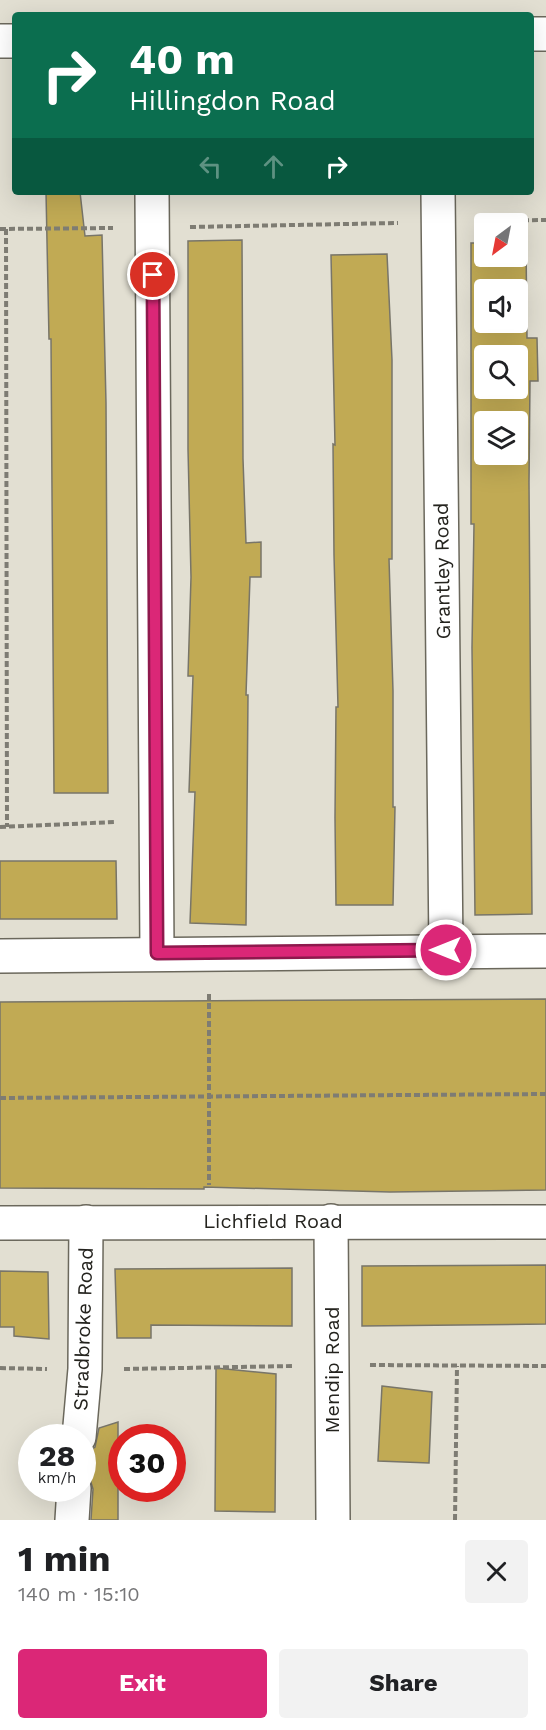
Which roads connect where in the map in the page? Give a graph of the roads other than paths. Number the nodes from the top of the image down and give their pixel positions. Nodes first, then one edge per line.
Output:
1 (152, 195) edge
2 (439, 207) edge
3 (446, 950) junction
4 (546, 951) edge
5 (157, 953) junction
6 (0, 956) edge
7 (331, 1221) junction
8 (86, 1222) junction
9 (546, 1222) edge
10 (0, 1223) edge
11 (80, 1424) edge
12 (73, 1502) edge
13 (72, 1520) edge
14 (333, 1520) edge

1 - 5 street
2 - 3 street, Grantley Road
3 - 4 street
3 - 5 street
5 - 6 street
7 - 8 street, Lichfield Road
7 - 9 street, Lichfield Road
7 - 14 street, Mendip Road
8 - 10 street, Lichfield Road
8 - 11 street, Stradbroke Road
12 - 13 street

